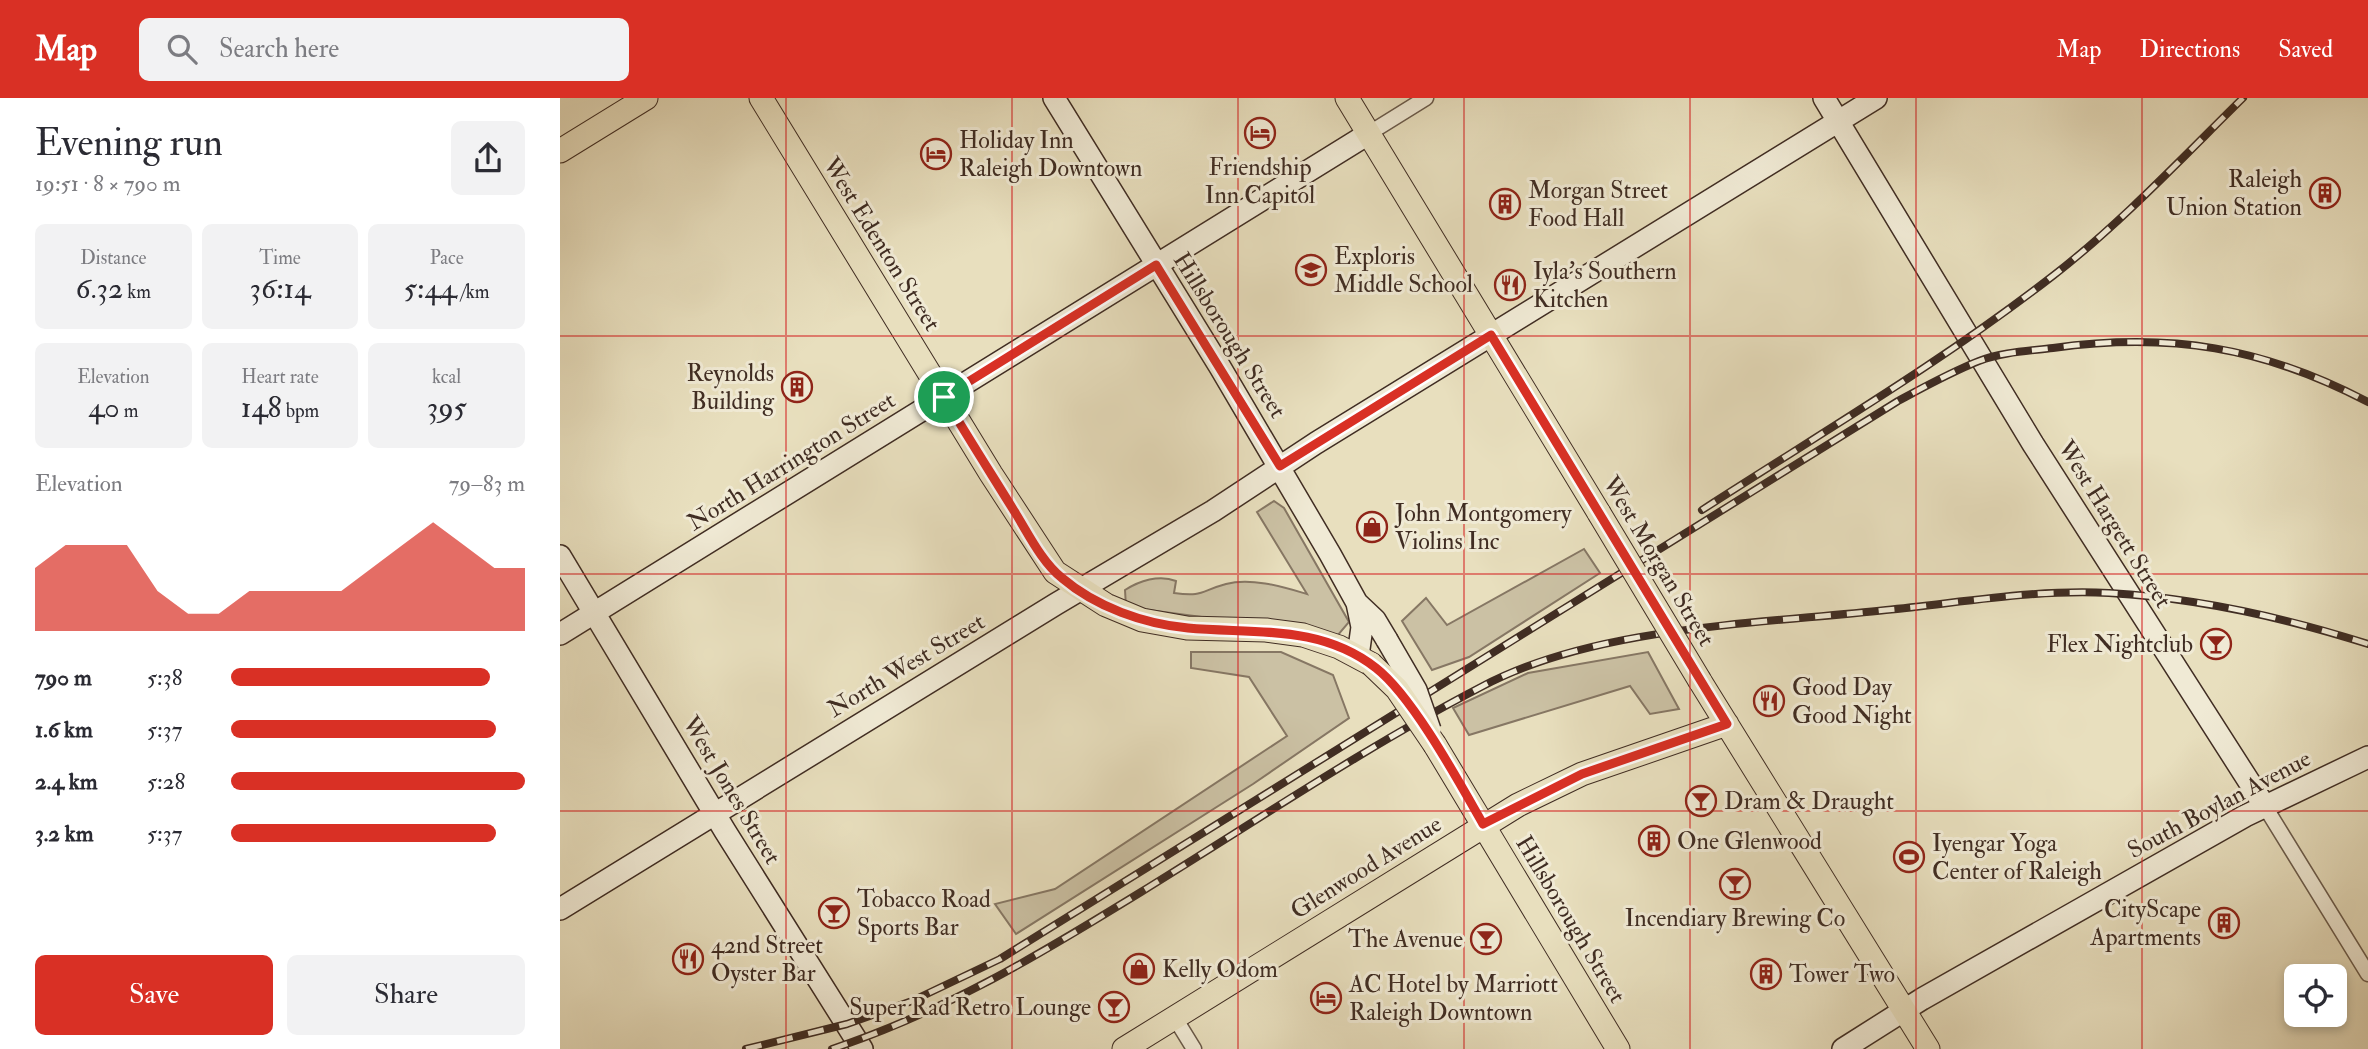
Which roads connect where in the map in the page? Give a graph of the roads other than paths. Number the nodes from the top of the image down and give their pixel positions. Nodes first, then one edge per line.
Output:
1 (646, 98) edge
2 (761, 98) edge
3 (1054, 98) edge
4 (1347, 98) edge
5 (1426, 98) edge
6 (1824, 98) edge
7 (1876, 98) edge
8 (1838, 121) junction
9 (1368, 134) junction
10 (560, 151) edge
11 (1156, 265) junction
12 (1491, 335) junction
13 (944, 397) junction
14 (1280, 466) junction
15 (560, 556) edge
16 (1080, 590) junction
17 (1357, 603) junction
18 (595, 612) junction
19 (560, 634) edge
20 (1358, 656) junction
21 (1727, 724) junction
22 (1435, 745) junction
23 (2368, 757) edge
24 (2264, 805) junction
25 (715, 813) junction
26 (1483, 824) junction
27 (560, 909) edge
28 (2368, 974) edge
29 (1903, 1010) junction
30 (1175, 1018) junction
31 (862, 1049) edge
32 (1124, 1049) edge
33 (1195, 1049) edge
34 (1618, 1049) edge
35 (1843, 1049) edge
36 (1928, 1049) edge

1 - 10 main road
2 - 13 main road, West Edenton Street
3 - 11 street, Hillsborough Street
4 - 9 main road, West Morgan Street
5 - 9 street
6 - 8 street, West Hargett Street
7 - 8 street, North West Street
8 - 12 street, North West Street
8 - 24 street, West Hargett Street
9 - 11 street, North Harrington Street
9 - 12 main road, West Morgan Street
11 - 13 street, North Harrington Street
11 - 14 street, Hillsborough Street
12 - 14 street, North West Street
12 - 21 main road, West Morgan Street, bridge
13 - 16 main road, West Edenton Street
13 - 18 street, North Harrington Street
14 - 16 street, North West Street
14 - 17 street, Hillsborough Street
15 - 18 street, West Jones Street
16 - 20 main road, West Edenton Street
16 - 25 street, North West Street
17 - 20 street, Hillsborough Street
17 - 22 street, Hillsborough Street, bridge
18 - 19 street, North Harrington Street
18 - 25 street, West Jones Street
20 - 22 main road, Hillsborough Street, bridge
21 - 26 main road, Glenwood Avenue
21 - 29 main road, West Morgan Street
22 - 26 main road, Hillsborough Street
23 - 24 street, South Boylan Avenue
24 - 28 street, West Hargett Street
24 - 29 street, South Boylan Avenue
25 - 27 street, North West Street
25 - 31 street, West Jones Street
26 - 30 main road, Glenwood Avenue
26 - 34 main road, Hillsborough Street
29 - 35 street, South Boylan Avenue
29 - 36 main road, West Morgan Street
30 - 32 main road, Glenwood Avenue
30 - 33 street

